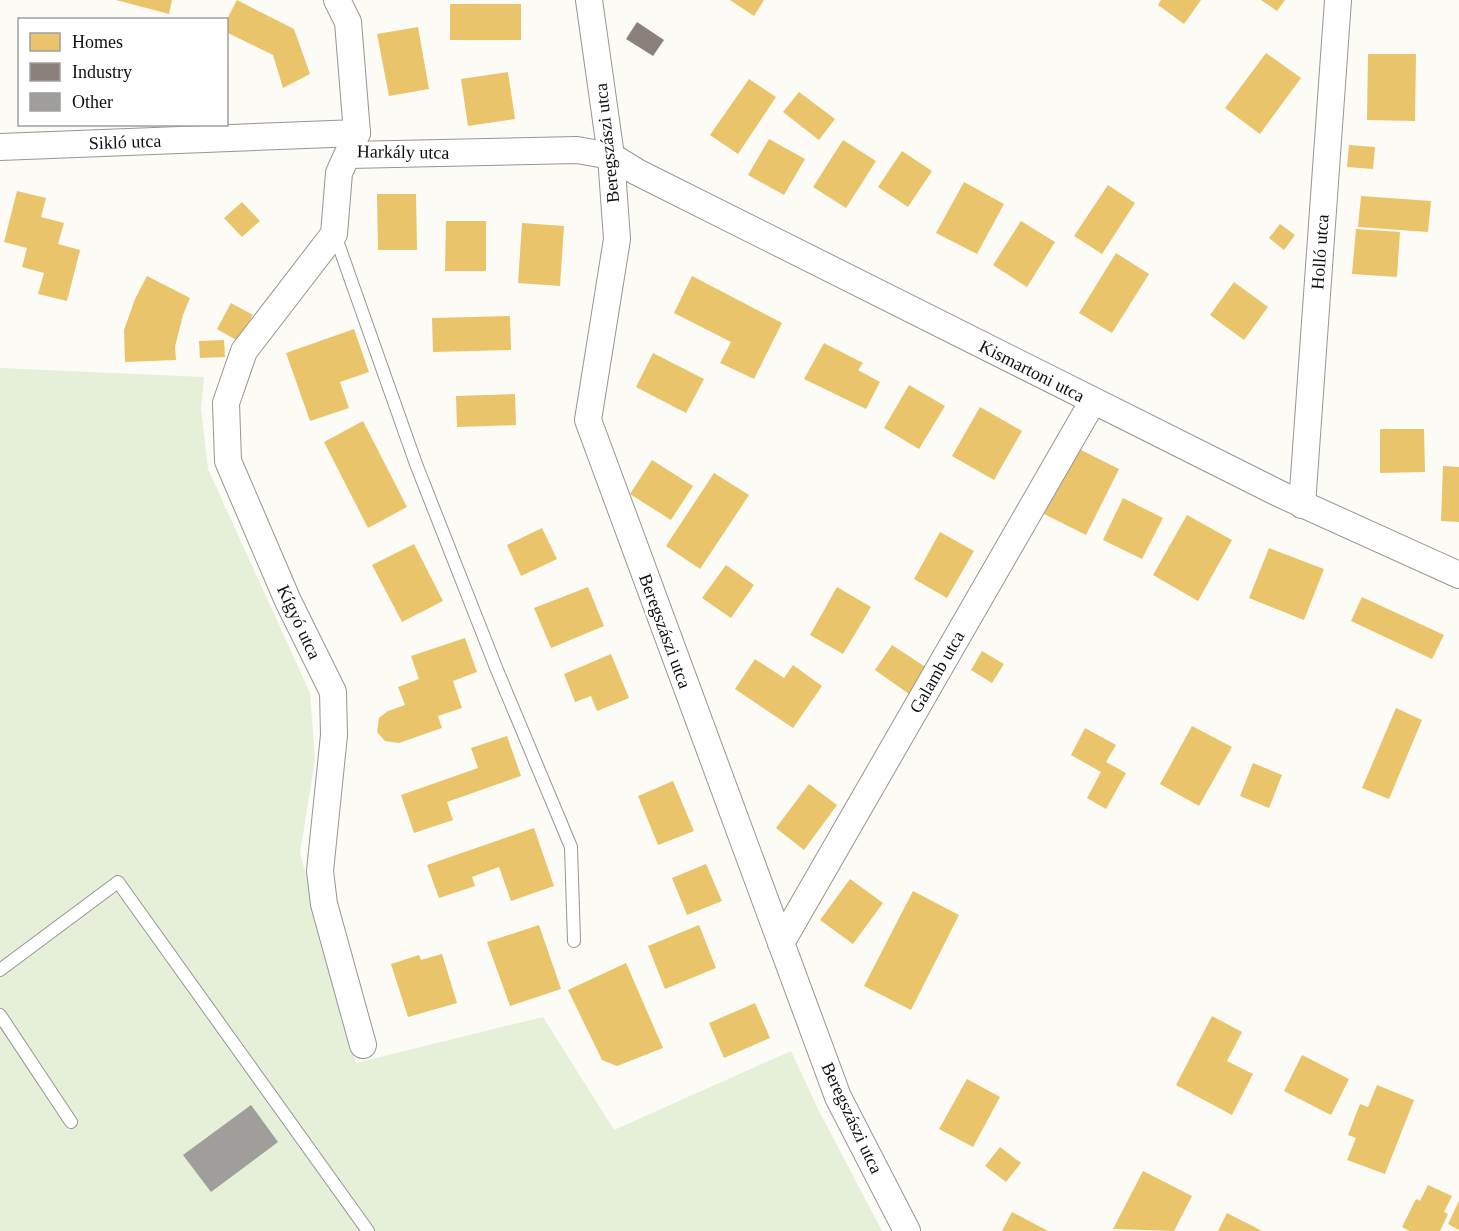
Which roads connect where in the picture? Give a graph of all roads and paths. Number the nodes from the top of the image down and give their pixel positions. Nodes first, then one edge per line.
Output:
1 (337, 0) edge
2 (589, 0) edge
3 (1338, 0) edge
4 (353, 144) junction
5 (0, 147) edge
6 (611, 156) junction
7 (334, 234) junction
8 (1093, 401) junction
9 (1302, 505) junction
10 (1459, 575) edge
11 (574, 941) dead end
12 (781, 943) junction
13 (0, 970) edge
14 (0, 1015) edge
15 (363, 1045) dead end
16 (71, 1122) dead end
17 (368, 1231) edge
18 (907, 1231) edge

1 - 4 street, Harkály utca
2 - 6 street, Beregszászi utca
3 - 9 street, Holló utca
4 - 5 street, Sikló utca
4 - 6 street, Harkály utca
4 - 7 street
6 - 8 street, Kismartoni utca
6 - 12 street, Beregszászi utca
7 - 11 lane
7 - 15 street, Kígyó utca
8 - 9 street, Kismartoni utca
8 - 12 street, Galamb utca
9 - 10 street, Kismartoni utca
12 - 18 street, Beregszászi utca
13 - 17 lane
14 - 16 lane

